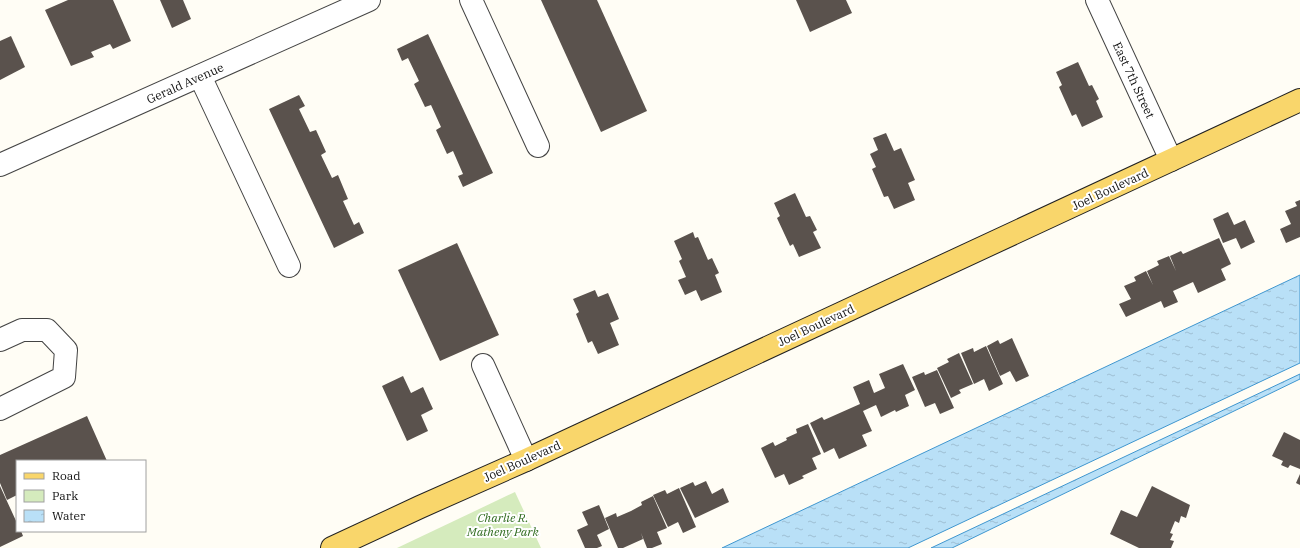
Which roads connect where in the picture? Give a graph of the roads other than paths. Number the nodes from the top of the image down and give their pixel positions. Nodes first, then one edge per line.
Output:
1 (369, 0) edge
2 (472, 0) edge
3 (1097, 0) edge
4 (200, 76) junction
5 (1300, 100) edge
6 (538, 146) dead end
7 (1171, 160) junction
8 (0, 165) edge
9 (289, 266) dead end
10 (0, 340) edge
11 (483, 365) dead end
12 (0, 409) edge
13 (526, 460) junction
14 (332, 548) edge

1 - 4 street, Gerald Avenue
2 - 6 street
3 - 7 street, East 7th Street
4 - 8 street, Gerald Avenue
4 - 9 street
5 - 7 main road, Joel Boulevard
7 - 13 main road, Joel Boulevard
10 - 12 street
11 - 13 street
13 - 14 main road, Joel Boulevard

